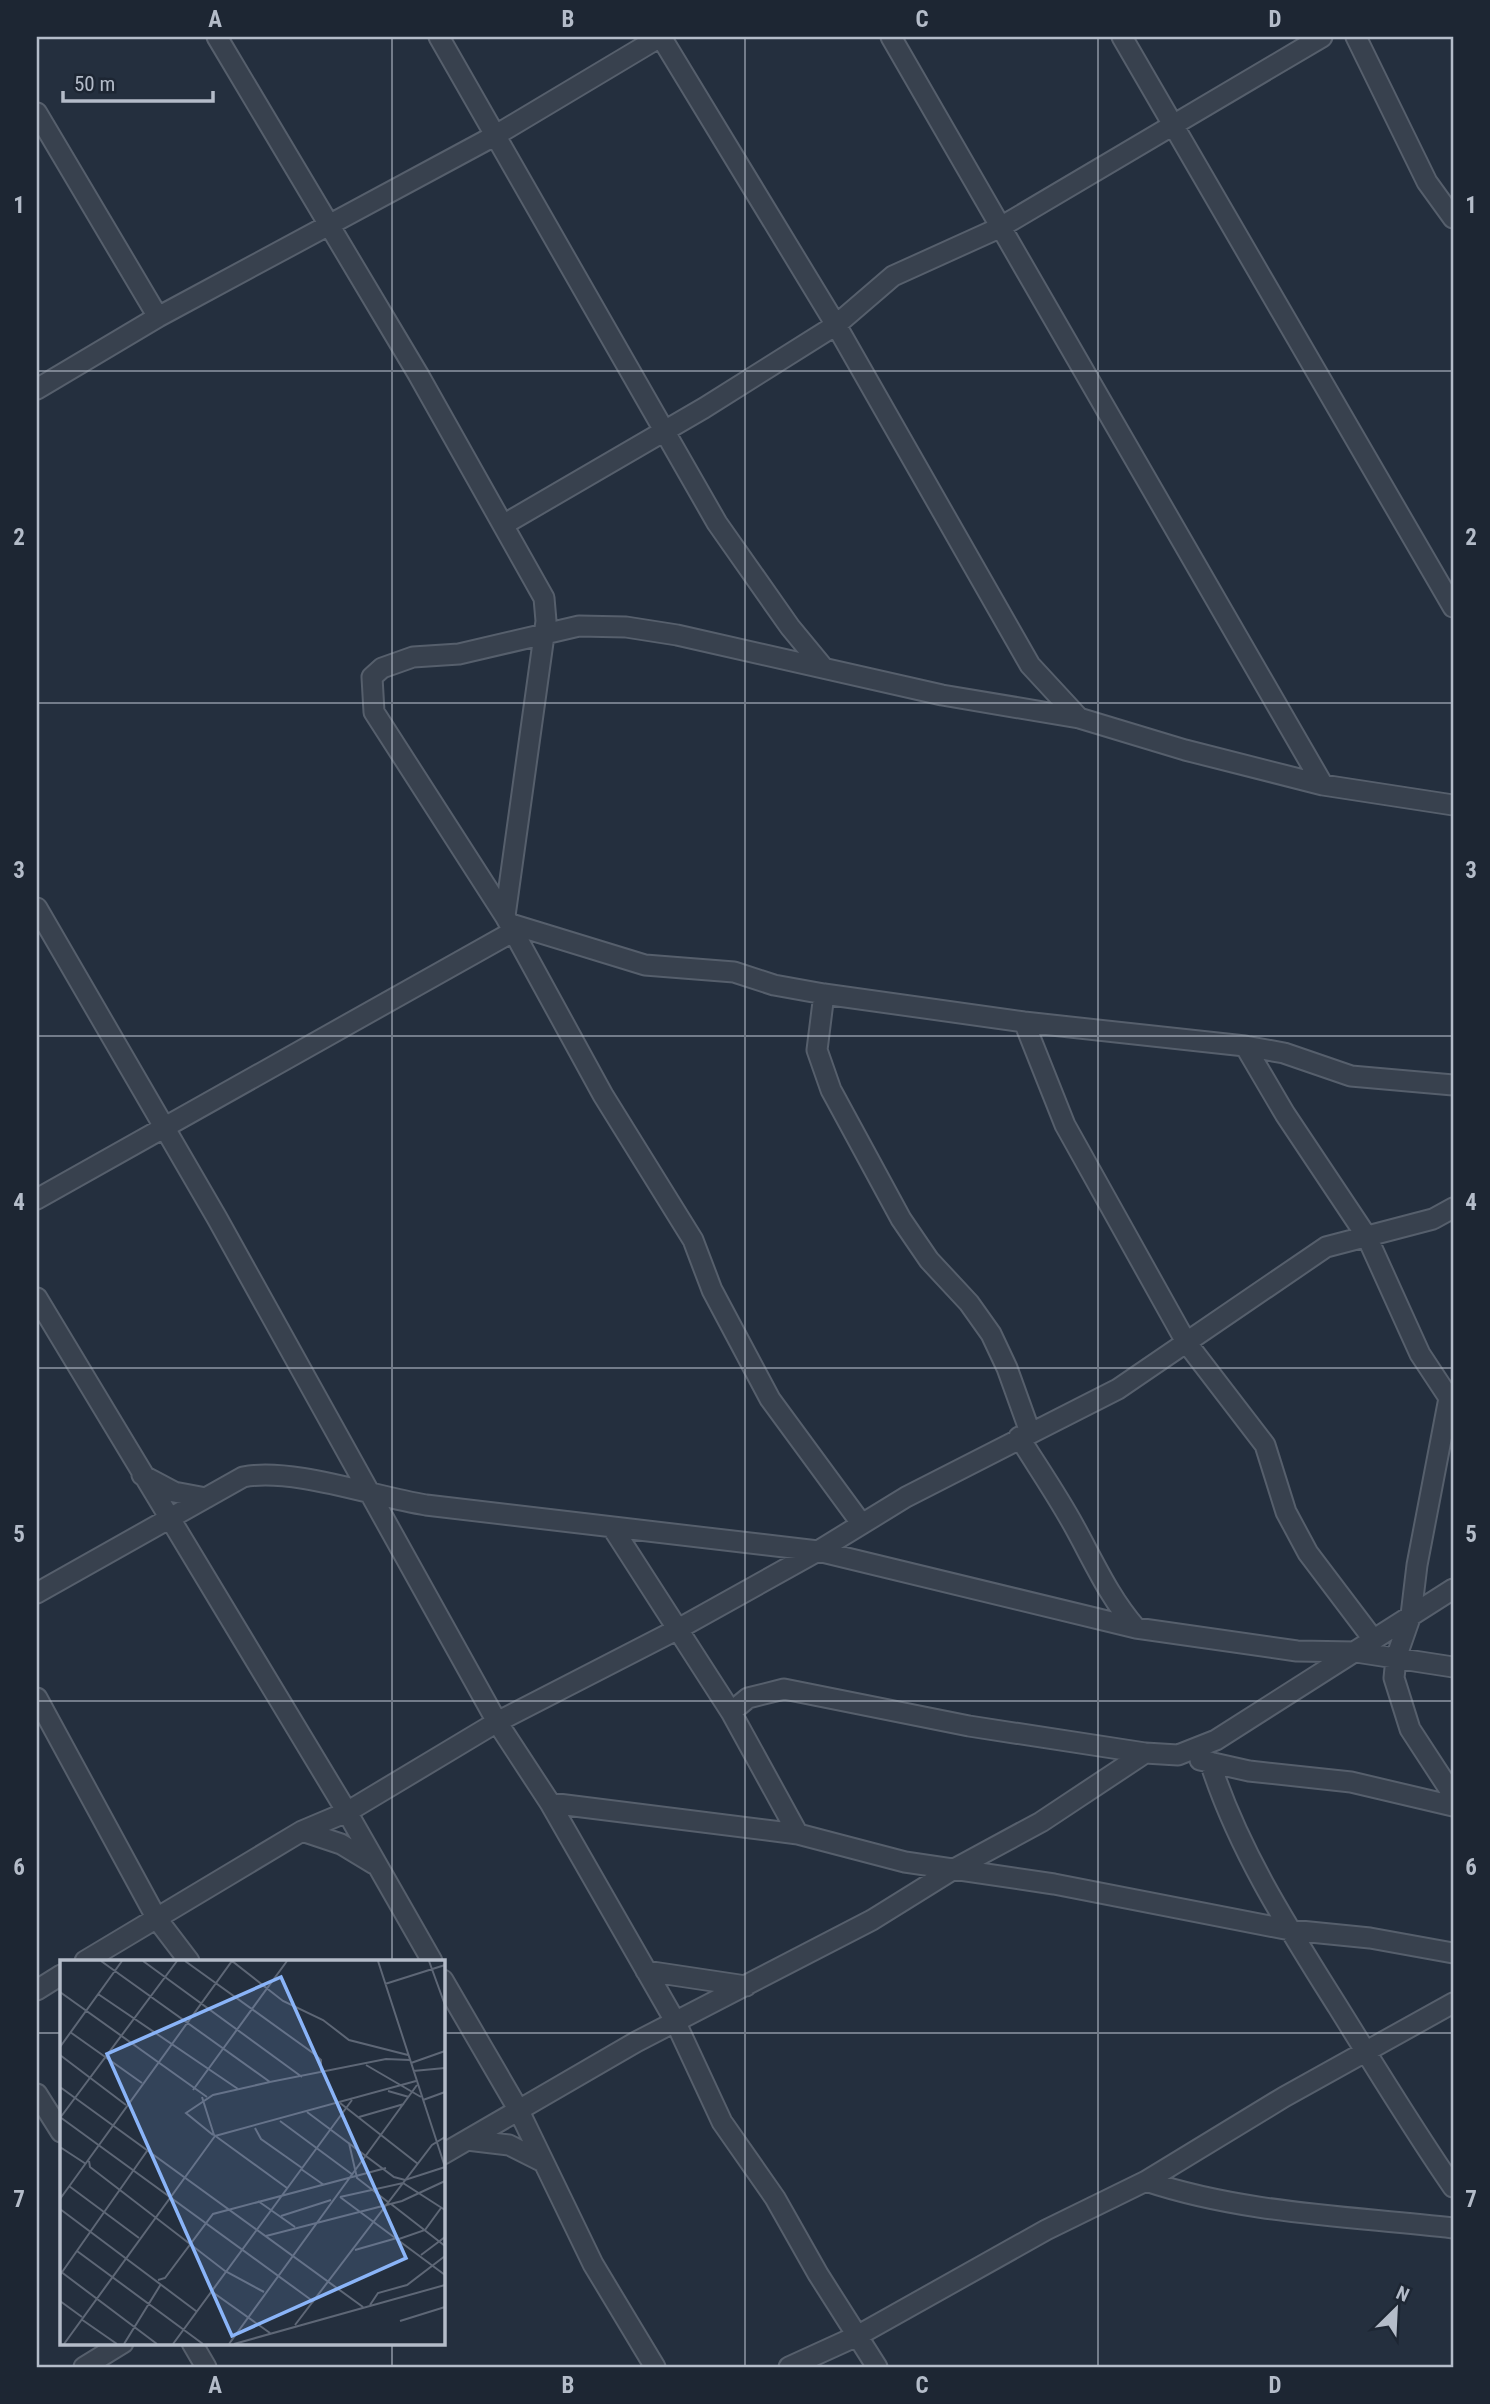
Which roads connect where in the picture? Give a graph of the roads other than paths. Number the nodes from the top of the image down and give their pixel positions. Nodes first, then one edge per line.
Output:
1 (217, 37) edge
2 (439, 37) edge
3 (661, 37) edge
4 (891, 37) edge
5 (1122, 37) edge
6 (1322, 37) edge
7 (1356, 37) edge
8 (37, 113) edge
9 (1175, 125) junction
10 (496, 135) junction
11 (1453, 218) edge
12 (327, 226) junction
13 (999, 228) junction
14 (158, 317) junction
15 (836, 325) junction
16 (37, 389) edge
17 (664, 431) junction
18 (503, 525) junction
19 (544, 598) junction
20 (1453, 607) edge
21 (579, 626) junction
22 (544, 636) junction
23 (823, 667) junction
24 (1079, 718) junction
25 (1323, 785) junction
26 (1453, 805) edge
27 (37, 908) edge
28 (510, 924) junction
29 (824, 994) junction
30 (1024, 1022) junction
31 (1245, 1046) junction
32 (1451, 1089) edge
33 (164, 1127) junction
34 (37, 1199) edge
35 (1453, 1208) edge
36 (1367, 1237) junction
37 (37, 1298) edge
38 (1186, 1342) junction
39 (1451, 1401) edge
40 (1024, 1435) junction
41 (142, 1474) junction
42 (367, 1491) junction
43 (206, 1497) junction
44 (168, 1518) junction
45 (860, 1523) junction
46 (612, 1527) junction
47 (818, 1552) junction
48 (1453, 1589) edge
49 (37, 1593) edge
50 (1411, 1615) junction
51 (1136, 1628) junction
52 (678, 1629) junction
53 (1374, 1639) junction
54 (1356, 1652) junction
55 (1396, 1658) junction
56 (1453, 1667) edge
57 (37, 1698) edge
58 (731, 1712) junction
59 (497, 1722) junction
60 (1145, 1753) junction
61 (1178, 1755) junction
62 (1210, 1762) junction
63 (1453, 1795) edge
64 (550, 1804) junction
65 (1453, 1806) edge
66 (347, 1812) junction
67 (302, 1831) junction
68 (799, 1834) junction
69 (376, 1866) junction
70 (954, 1869) junction
71 (157, 1919) junction
72 (1290, 1930) junction
73 (1453, 1953) edge
74 (87, 1960) edge
75 (188, 1960) edge
76 (431, 1960) edge
77 (646, 1970) junction
78 (60, 1976) edge
79 (444, 1982) edge
80 (746, 1986) junction
81 (37, 1990) edge
82 (1453, 2003) edge
83 (675, 2021) junction
84 (1366, 2052) junction
85 (37, 2094) edge
86 (518, 2109) junction
87 (60, 2130) edge
88 (467, 2140) junction
89 (444, 2153) edge
90 (543, 2162) junction
91 (1146, 2181) junction
92 (1453, 2187) edge
93 (1453, 2228) edge
94 (857, 2336) junction
95 (121, 2344) edge
96 (193, 2344) edge
97 (84, 2367) edge
98 (206, 2367) edge
99 (655, 2367) edge
100 (789, 2367) edge
101 (877, 2367) edge

1 - 12 street
2 - 10 street
3 - 10 street
3 - 15 street
4 - 13 street
5 - 9 street
6 - 9 street
7 - 11 street
8 - 14 street
9 - 13 street
9 - 20 street
10 - 12 street
10 - 17 street
12 - 14 street
12 - 18 street
13 - 15 street
13 - 25 street
14 - 16 street
15 - 17 street
15 - 24 street
17 - 18 street
17 - 23 street
18 - 19 street
19 - 21 street
19 - 22 street
21 - 22 street
21 - 23 street
22 - 28 street
22 - 28 street
23 - 24 street
24 - 25 street
25 - 26 street
27 - 33 street
28 - 29 street
28 - 33 street
28 - 45 street
29 - 30 street
29 - 40 street
30 - 31 street
30 - 38 street
31 - 32 street
31 - 36 street
33 - 34 street
33 - 42 street
35 - 36 street
36 - 38 street
36 - 39 street
37 - 41 street
38 - 40 street
38 - 53 street
39 - 50 street
40 - 45 street
40 - 51 street
41 - 43 street
41 - 44 street
42 - 43 street
42 - 46 street
42 - 59 street
43 - 44 street
44 - 49 street
44 - 66 street
45 - 47 street
46 - 47 street
46 - 52 street
47 - 51 street
47 - 52 street
48 - 50 street
50 - 53 street
50 - 55 street
51 - 54 street
52 - 58 street
52 - 59 street
53 - 54 street
54 - 55 street
54 - 61 street
55 - 56 street
55 - 63 street
57 - 71 street
58 - 60 street
58 - 68 street
59 - 64 street
59 - 66 street
60 - 61 street
60 - 70 street
61 - 62 street
62 - 65 street
62 - 72 street
64 - 68 street
64 - 77 street
66 - 67 street
66 - 69 street
67 - 69 street
67 - 71 street
68 - 70 street
69 - 76 street
70 - 72 street
70 - 80 street
71 - 74 street
71 - 75 street
72 - 73 street
72 - 84 street
77 - 80 street
77 - 83 street
78 - 81 street
79 - 86 street
80 - 83 street
82 - 84 street
83 - 86 street
83 - 94 street
84 - 91 street
84 - 92 street
85 - 87 street
86 - 88 street
86 - 90 street
88 - 89 street
88 - 90 street
90 - 99 street
91 - 93 street
91 - 94 street
94 - 100 street
94 - 101 street
95 - 97 street
96 - 98 street

